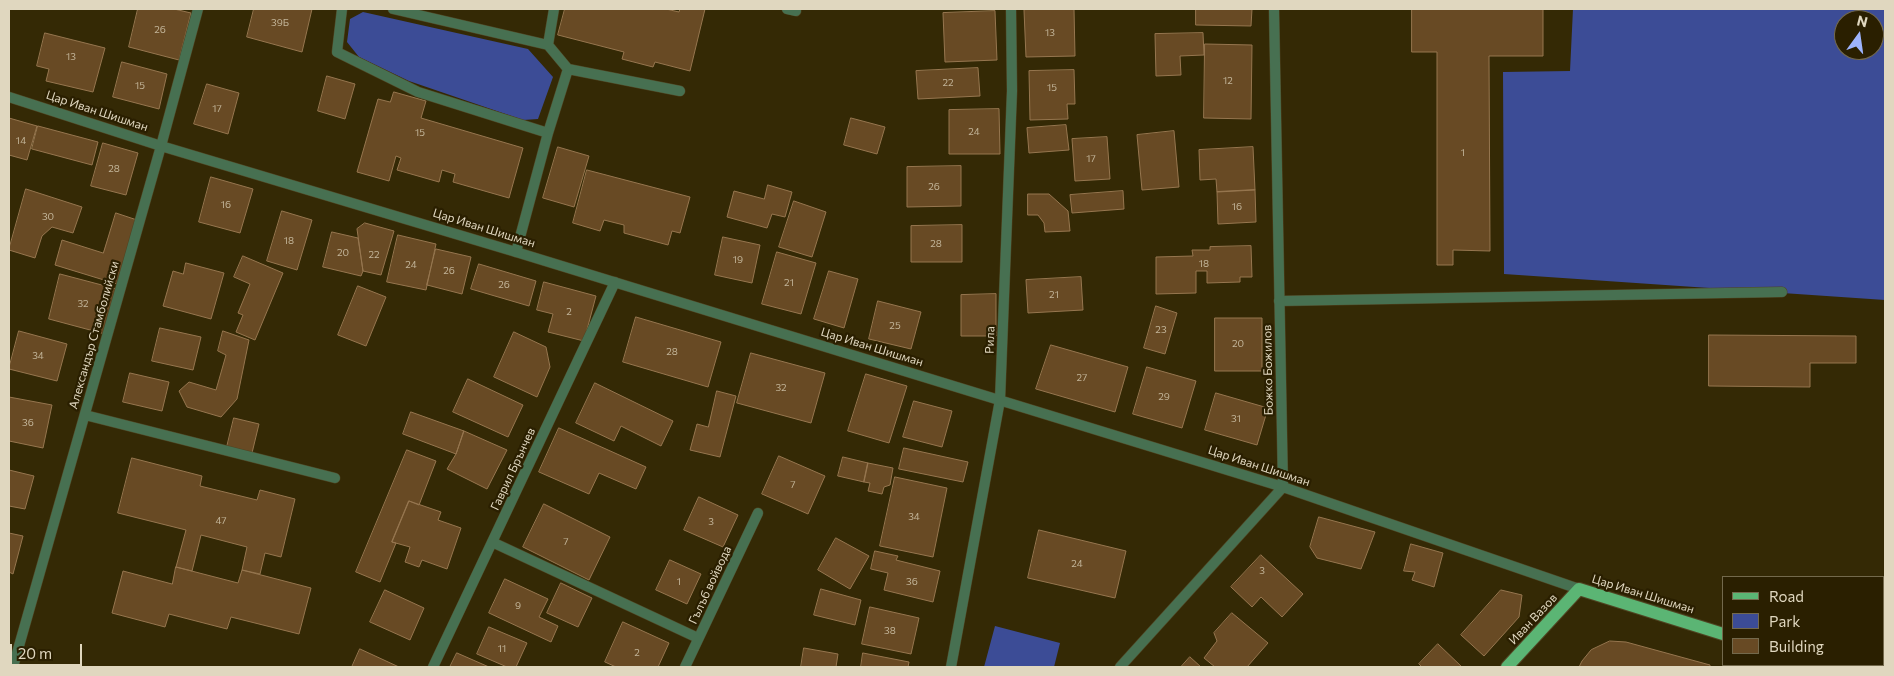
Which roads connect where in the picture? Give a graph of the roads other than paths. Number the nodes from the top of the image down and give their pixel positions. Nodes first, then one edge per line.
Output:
1 (198, 9) edge
2 (342, 9) edge
3 (393, 9) edge
4 (554, 9) edge
5 (1011, 9) edge
6 (1274, 9) edge
7 (548, 44) junction
8 (568, 69) junction
9 (680, 91) dead end
10 (9, 97) edge
11 (548, 133) junction
12 (161, 146) junction
13 (516, 252) junction
14 (615, 282) junction
15 (1782, 292) dead end
16 (1279, 301) junction
17 (1000, 400) junction
18 (84, 416) junction
19 (335, 478) dead end
20 (1283, 487) junction
21 (758, 513) dead end
22 (492, 542) junction
23 (1579, 589) junction
24 (1722, 634) edge
25 (698, 638) junction
26 (12, 667) edge
27 (433, 667) edge
28 (685, 667) edge
29 (951, 667) edge
30 (1120, 667) edge
31 (1507, 667) edge

1 - 12 street, Александър Стамболийски
2 - 11 street
3 - 7 street
4 - 7 street
5 - 17 street, Рила
6 - 16 street, Божко Божилов
7 - 8 street
8 - 9 street
8 - 11 street
10 - 12 street, Цар Иван Шишман
11 - 13 street
12 - 13 street, Цар Иван Шишман
12 - 18 street, Александър Стамболийски
13 - 14 street, Цар Иван Шишман
14 - 17 street, Цар Иван Шишман
14 - 22 street, Гаврил Брънчев
15 - 16 street
16 - 20 street, Божко Божилов
17 - 20 street, Цар Иван Шишман
17 - 29 street, Рила
18 - 19 street
18 - 26 street, Александър Стамболийски
20 - 23 street, Цар Иван Шишман
20 - 30 street
21 - 25 street, Гълъб войвода
22 - 25 street
22 - 27 street, Гаврил Брънчев
23 - 24 main road, Цар Иван Шишман
23 - 31 main road, Иван Вазов
25 - 28 street, Гълъб войвода

